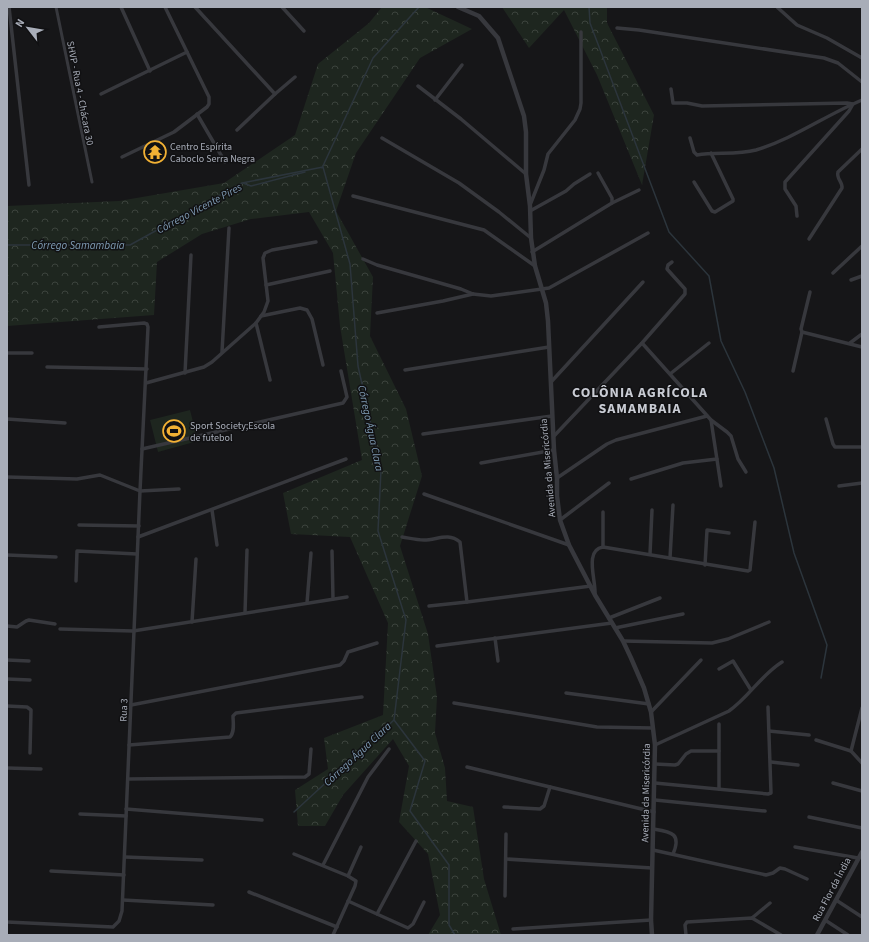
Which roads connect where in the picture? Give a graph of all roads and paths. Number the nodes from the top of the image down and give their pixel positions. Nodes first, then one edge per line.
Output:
1 (9, 7) edge
2 (56, 7) edge
3 (121, 7) edge
4 (165, 7) edge
5 (195, 7) edge
6 (282, 7) edge
7 (458, 7) edge
8 (777, 7) edge
9 (617, 28) dead end
10 (304, 31) dead end
11 (581, 32) dead end
12 (188, 52) junction
13 (862, 58) edge
14 (462, 64) dead end
15 (150, 71) junction
16 (295, 78) dead end
17 (862, 82) edge
18 (418, 86) dead end
19 (671, 88) dead end
20 (101, 94) dead end
21 (275, 94) junction
22 (436, 100) junction
23 (862, 100) edge
24 (853, 104) junction
25 (197, 114) junction
26 (237, 130) dead end
27 (382, 138) dead end
28 (690, 138) dead end
29 (862, 149) edge
30 (711, 153) junction
31 (122, 158) dead end
32 (225, 162) dead end
33 (598, 173) dead end
34 (526, 174) junction
35 (590, 174) dead end
36 (92, 182) dead end
37 (694, 182) dead end
38 (29, 185) dead end
39 (639, 190) dead end
40 (353, 196) dead end
41 (612, 203) junction
42 (530, 209) junction
43 (797, 216) dead end
44 (229, 228) dead end
45 (648, 232) dead end
46 (531, 238) junction
47 (809, 239) dead end
48 (316, 242) dead end
49 (862, 246) edge
50 (532, 252) junction
51 (191, 255) dead end
52 (363, 259) dead end
53 (672, 262) dead end
54 (535, 266) junction
55 (330, 271) dead end
56 (833, 273) dead end
57 (862, 276) edge
58 (851, 280) dead end
59 (643, 282) dead end
60 (266, 285) junction
61 (543, 290) junction
62 (810, 292) dead end
63 (473, 294) junction
64 (376, 313) dead end
65 (261, 316) junction
66 (256, 323) junction
67 (98, 327) dead end
68 (801, 332) junction
69 (862, 334) edge
70 (642, 343) junction
71 (709, 343) dead end
72 (850, 343) junction
73 (549, 347) junction
74 (862, 347) edge
75 (222, 352) junction
76 (7, 353) edge
77 (32, 353) dead end
78 (323, 365) dead end
79 (47, 367) dead end
80 (147, 369) junction
81 (405, 370) dead end
82 (341, 371) dead end
83 (793, 371) dead end
84 (185, 373) junction
85 (670, 374) junction
86 (270, 380) dead end
87 (551, 382) junction
88 (146, 383) junction
89 (552, 416) junction
90 (707, 416) junction
91 (7, 419) edge
92 (826, 419) dead end
93 (711, 420) junction
94 (65, 423) dead end
95 (423, 434) dead end
96 (554, 436) junction
97 (862, 447) edge
98 (142, 448) junction
99 (554, 450) junction
100 (346, 459) dead end
101 (717, 459) junction
102 (481, 464) dead end
103 (746, 472) dead end
104 (7, 477) edge
105 (557, 478) junction
106 (631, 479) dead end
107 (608, 483) dead end
108 (862, 483) edge
109 (721, 486) dead end
110 (839, 486) dead end
111 (179, 489) dead end
112 (140, 490) junction
113 (424, 494) dead end
114 (673, 506) dead end
115 (212, 510) junction
116 (652, 510) dead end
117 (603, 512) dead end
118 (560, 520) junction
119 (755, 522) dead end
120 (79, 525) dead end
121 (138, 526) junction
122 (729, 533) dead end
123 (138, 537) junction
124 (402, 537) dead end
125 (217, 545) dead end
126 (569, 545) junction
127 (604, 547) junction
128 (247, 550) dead end
129 (332, 551) dead end
130 (312, 553) dead end
131 (137, 554) junction
132 (650, 554) junction
133 (7, 555) edge
134 (56, 557) dead end
135 (670, 558) junction
136 (196, 559) dead end
137 (705, 565) junction
138 (76, 581) dead end
139 (591, 586) junction
140 (595, 595) junction
141 (347, 597) dead end
142 (660, 598) dead end
143 (333, 599) junction
144 (467, 602) junction
145 (307, 603) junction
146 (429, 606) dead end
147 (245, 613) junction
148 (684, 614) dead end
149 (609, 618) junction
150 (192, 622) junction
151 (769, 622) dead end
152 (54, 624) dead end
153 (7, 626) edge
154 (614, 626) junction
155 (60, 628) dead end
156 (133, 631) junction
157 (495, 638) junction
158 (623, 641) junction
159 (377, 643) dead end
160 (437, 646) dead end
161 (7, 660) edge
162 (701, 660) dead end
163 (29, 661) dead end
164 (498, 661) dead end
165 (782, 662) dead end
166 (719, 670) dead end
167 (7, 679) edge
168 (30, 680) dead end
169 (751, 690) junction
170 (566, 693) dead end
171 (362, 697) dead end
172 (454, 703) dead end
173 (649, 704) junction
174 (131, 705) junction
175 (7, 706) edge
176 (768, 707) dead end
177 (862, 708) edge
178 (651, 712) junction
179 (719, 724) dead end
180 (653, 728) junction
181 (769, 731) junction
182 (809, 735) dead end
183 (816, 740) dead end
184 (130, 745) junction
185 (655, 745) junction
186 (311, 749) dead end
187 (389, 749) dead end
188 (719, 751) junction
189 (851, 751) junction
190 (30, 753) dead end
191 (771, 762) junction
192 (862, 763) edge
193 (655, 764) junction
194 (798, 765) dead end
195 (467, 766) dead end
196 (7, 768) edge
197 (41, 769) dead end
198 (128, 779) junction
199 (655, 783) junction
200 (833, 783) dead end
201 (550, 786) junction
202 (719, 789) junction
203 (862, 791) edge
204 (655, 800) junction
205 (504, 807) dead end
206 (126, 809) junction
207 (765, 811) dead end
208 (654, 812) junction
209 (80, 814) dead end
210 (126, 816) junction
211 (809, 817) dead end
212 (262, 820) dead end
213 (862, 828) edge
214 (653, 829) junction
215 (506, 834) dead end
216 (416, 841) dead end
217 (361, 847) dead end
218 (795, 847) dead end
219 (653, 850) junction
220 (862, 852) edge
221 (294, 854) dead end
222 (673, 854) junction
223 (125, 857) junction
224 (858, 858) junction
225 (506, 859) junction
226 (202, 860) dead end
227 (323, 865) junction
228 (652, 868) junction
229 (51, 871) dead end
230 (124, 875) junction
231 (348, 876) junction
232 (807, 879) dead end
233 (249, 892) dead end
234 (505, 896) dead end
235 (123, 900) junction
236 (836, 900) junction
237 (348, 901) junction
238 (424, 902) dead end
239 (770, 903) dead end
240 (213, 904) dead end
241 (377, 914) junction
242 (862, 916) edge
243 (752, 918) junction
244 (651, 920) junction
245 (825, 920) junction
246 (7, 922) edge
247 (337, 927) junction
248 (513, 929) dead end
249 (333, 935) edge
250 (652, 935) edge
251 (686, 935) edge
252 (781, 935) edge
253 (817, 935) edge
254 (848, 935) edge

1 - 38 street
2 - 36 street, SHVP - Rua 4 - Chácara 30
3 - 15 street
4 - 12 street
5 - 21 street
6 - 10 street
7 - 34 street, Avenida da Misericórdia
8 - 13 street
9 - 17 street
11 - 42 street
12 - 15 street
12 - 25 street
14 - 22 street
15 - 20 street
16 - 21 street
18 - 22 street
19 - 24 street
21 - 26 street
22 - 34 street
23 - 24 street
24 - 30 street
24 - 43 street
25 - 31 street
25 - 32 street
27 - 46 street
28 - 30 street
29 - 47 street
30 - 37 street
33 - 41 street
34 - 42 street, Avenida da Misericórdia
35 - 42 street
39 - 41 street
40 - 54 street
41 - 50 street
42 - 46 street, Avenida da Misericórdia
44 - 75 street
45 - 61 street
46 - 50 street, Avenida da Misericórdia
48 - 60 street
49 - 56 street
50 - 54 street, Avenida da Misericórdia
51 - 84 street
52 - 63 street
53 - 70 street
54 - 61 street, Avenida da Misericórdia
55 - 60 street
57 - 58 street
59 - 87 street
60 - 65 street
61 - 63 street
61 - 73 street, Avenida da Misericórdia
62 - 68 street
63 - 64 street
65 - 66 street
65 - 78 street
66 - 75 street
66 - 86 street
67 - 80 street, Rua 3
68 - 72 street
68 - 83 street
69 - 72 street
70 - 85 street
70 - 96 street
71 - 85 street
72 - 74 street
73 - 81 street
73 - 87 street, Avenida da Misericórdia
75 - 84 street
76 - 77 street
79 - 80 street
80 - 88 street, Rua 3
82 - 98 street
84 - 88 street
85 - 90 street
87 - 89 street, Avenida da Misericórdia
88 - 98 street, Rua 3
89 - 95 street
89 - 96 street, Avenida da Misericórdia
90 - 93 street
90 - 105 street
91 - 94 street
92 - 97 street
93 - 101 street
93 - 103 street
96 - 99 street, Avenida da Misericórdia
98 - 112 street, Rua 3
99 - 102 street
99 - 105 street, Avenida da Misericórdia
100 - 115 street
101 - 106 street
101 - 109 street
104 - 112 street
105 - 118 street, Avenida da Misericórdia
107 - 118 street
108 - 110 street
111 - 112 street
112 - 121 street, Rua 3
113 - 126 street
114 - 135 street
115 - 123 street
115 - 125 street
116 - 132 street
117 - 127 street
118 - 126 street, Avenida da Misericórdia
119 - 137 street
120 - 121 street
121 - 123 street, Rua 3
122 - 137 street
123 - 131 street, Rua 3
124 - 144 street
126 - 139 street, Avenida da Misericórdia
127 - 132 street
127 - 140 street
128 - 147 street
129 - 143 street
130 - 145 street
131 - 138 street
131 - 156 street, Rua 3
132 - 135 street
133 - 134 street
135 - 137 street
136 - 150 street
139 - 140 street, Avenida da Misericórdia
139 - 144 street
140 - 149 street, Avenida da Misericórdia
141 - 143 street
142 - 149 street
143 - 145 street
144 - 146 street
145 - 147 street
147 - 150 street
148 - 154 street
149 - 154 street, Avenida da Misericórdia
150 - 156 street
151 - 158 street
152 - 153 street
154 - 157 street
154 - 158 street, Avenida da Misericórdia
155 - 156 street
156 - 174 street, Rua 3
157 - 160 street
157 - 164 street
158 - 173 street, Avenida da Misericórdia
159 - 174 street
161 - 163 street
162 - 178 street
165 - 169 street
166 - 169 street
167 - 168 street
169 - 185 street
170 - 173 street
171 - 184 street
172 - 180 street
173 - 178 street, Avenida da Misericórdia
174 - 184 street, Rua 3
175 - 190 street
176 - 181 street
177 - 189 street
178 - 180 street, Avenida da Misericórdia
179 - 188 street
180 - 185 street, Avenida da Misericórdia
181 - 182 street
181 - 191 street
183 - 189 street
184 - 198 street, Rua 3
185 - 193 street, Avenida da Misericórdia
186 - 198 street
187 - 227 street
188 - 193 street
188 - 202 street
189 - 192 street
191 - 194 street
191 - 202 street
193 - 199 street, Avenida da Misericórdia
195 - 201 street
196 - 197 street
198 - 206 street, Rua 3
199 - 202 street
199 - 204 street, Avenida da Misericórdia
200 - 203 street
201 - 205 street
201 - 208 street
204 - 207 street
204 - 208 street, Avenida da Misericórdia
206 - 210 street, Rua 3
206 - 212 street
208 - 214 street, Avenida da Misericórdia
209 - 210 street
210 - 223 street, Rua 3
211 - 213 street
214 - 219 street, Avenida da Misericórdia
214 - 222 street
215 - 225 street
216 - 241 street
217 - 231 street
218 - 224 street
219 - 222 street
219 - 228 street, Avenida da Misericórdia
220 - 224 street, Rua Flor da Índia
221 - 227 street
222 - 232 street
223 - 226 street
223 - 230 street, Rua 3
224 - 236 street, Rua Flor da Índia
225 - 228 street
225 - 234 street
227 - 231 street
228 - 244 street, Avenida da Misericórdia
229 - 230 street
230 - 235 street, Rua 3
231 - 237 street
233 - 247 street
235 - 240 street
235 - 246 street, Rua 3
236 - 242 street
236 - 245 street, Rua Flor da Índia
237 - 241 street
237 - 247 street
238 - 241 street
239 - 243 street
243 - 251 street
243 - 252 street
244 - 248 street
244 - 250 street, Avenida da Misericórdia
245 - 253 street, Rua Flor da Índia
245 - 254 street
247 - 249 street

